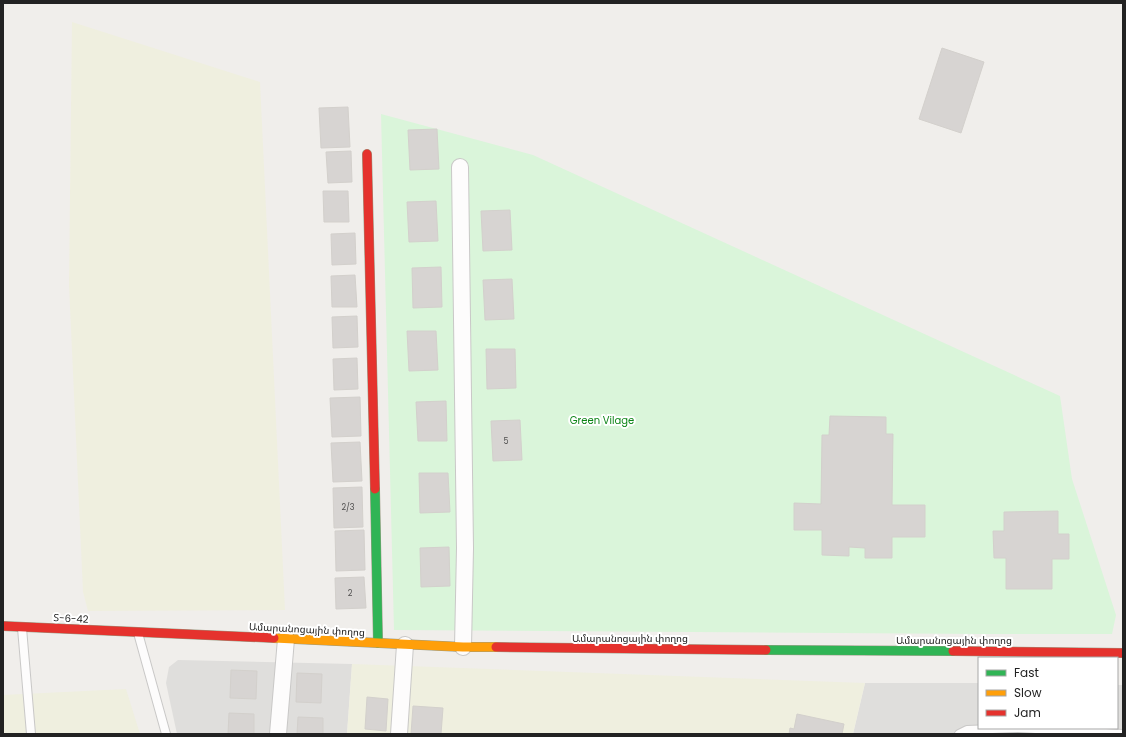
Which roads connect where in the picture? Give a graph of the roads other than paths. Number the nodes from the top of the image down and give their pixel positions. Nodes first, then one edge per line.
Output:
1 (368, 154) dead end
2 (460, 167) dead end
3 (3, 626) edge
4 (22, 627) junction
5 (137, 632) junction
6 (286, 639) junction
7 (378, 643) junction
8 (405, 645) junction
9 (463, 647) junction
10 (1123, 653) edge
11 (1018, 655) edge
12 (992, 729) edge
13 (1036, 729) edge
14 (32, 734) edge
15 (166, 734) edge
16 (278, 734) edge
17 (399, 734) edge
18 (959, 734) edge
19 (1123, 734) edge

1 - 7 main road
2 - 9 street
3 - 4 main road, Տ-6-42 / Տ-6-42
4 - 5 main road, Տ-6-42 / Տ-6-42
4 - 14 lane
5 - 6 main road, Ամարանոցային փողոց / Տ-6-42
5 - 15 lane
6 - 7 main road, Ամարանոցային փողոց / Տ-6-42
6 - 16 street
7 - 8 main road, Ամարանոցային փողոց / Տ-6-42
8 - 9 main road, Ամարանոցային փողոց / Տ-6-42
8 - 17 street
9 - 11 main road, Ամարանոցային փողոց / Տ-6-42
10 - 11 main road, Ամարանոցային փողոց / Տ-6-42
12 - 18 lane
13 - 19 lane

